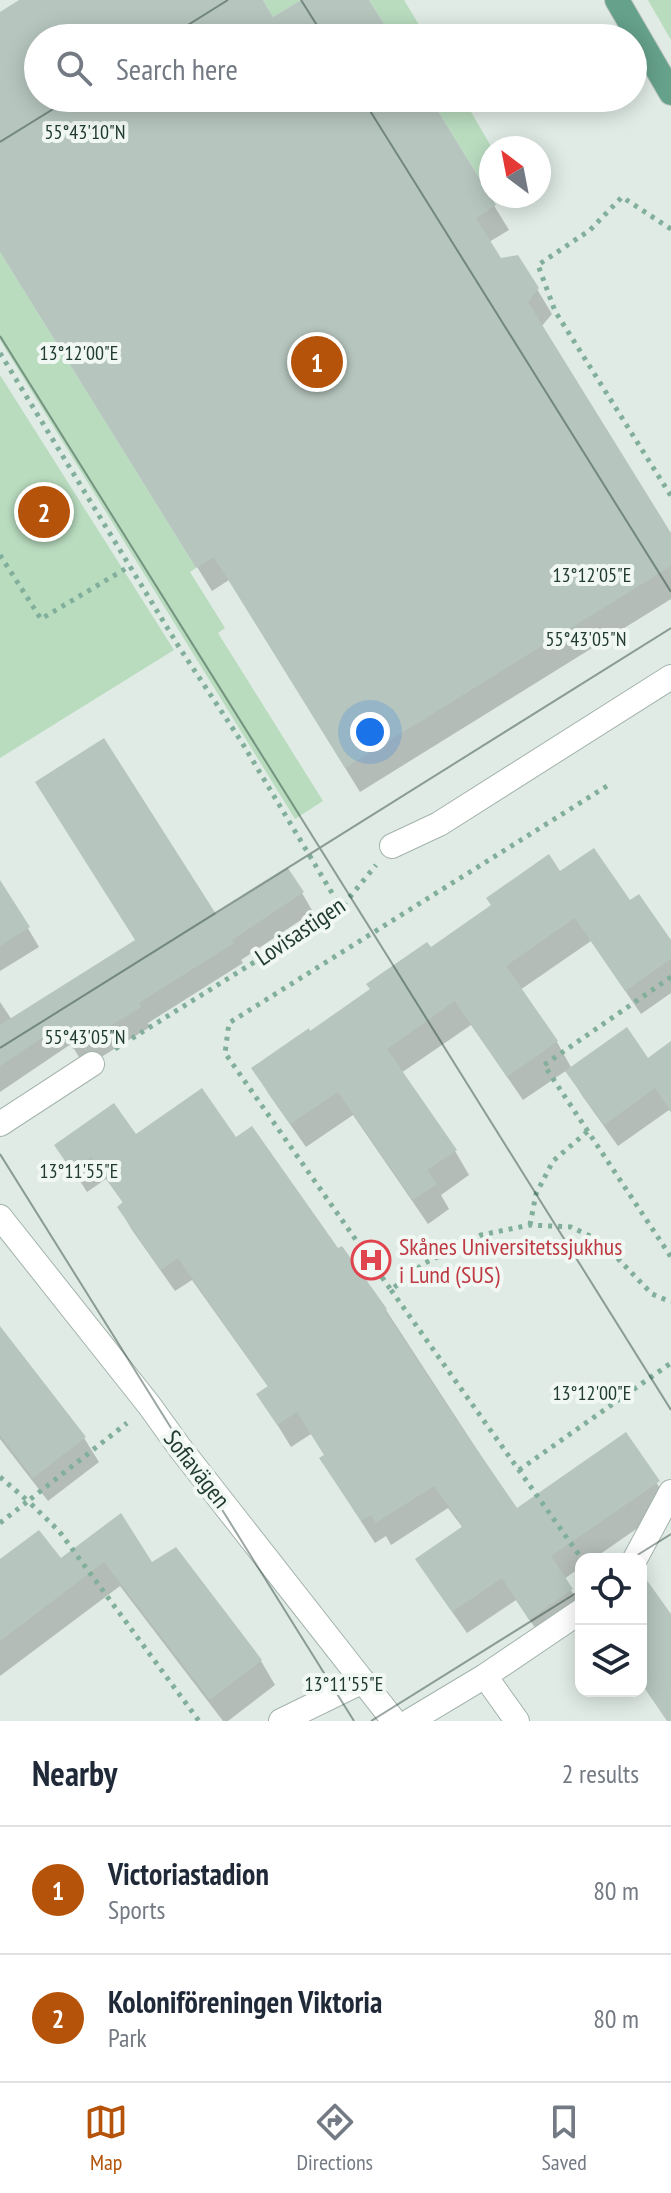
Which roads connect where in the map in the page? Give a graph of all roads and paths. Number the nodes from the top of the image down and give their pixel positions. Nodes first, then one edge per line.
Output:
1 (617, 0) edge
2 (631, 24) edge
3 (647, 52) edge
4 (671, 93) edge
5 (671, 229) edge
6 (0, 353) edge
7 (671, 496) edge
8 (0, 555) edge
9 (130, 566) junction
10 (671, 677) edge
11 (607, 786) dead end
12 (392, 846) joint
13 (341, 908) junction
14 (671, 977) edge
15 (92, 1064) joint
16 (0, 1124) edge
17 (588, 1131) junction
18 (0, 1217) edge
19 (530, 1225) junction
20 (671, 1257) edge
21 (391, 1290) junction
22 (671, 1302) edge
23 (671, 1363) edge
24 (149, 1405) junction
25 (519, 1470) junction
26 (0, 1477) edge
27 (671, 1492) edge
28 (28, 1501) junction
29 (0, 1523) edge
30 (578, 1553) edge
31 (638, 1553) edge
32 (575, 1615) edge
33 (485, 1676) junction
34 (363, 1681) junction
35 (199, 1721) edge
36 (281, 1721) edge
37 (394, 1721) edge
38 (410, 1721) edge
39 (517, 1721) edge

1 - 2 main road
3 - 4 main road
5 - 7 path
6 - 9 path
8 - 9 path
9 - 13 path
10 - 12 street
11 - 21 path
12 - 13 path, Lovisastigen
13 - 15 path, Lovisastigen
14 - 17 path
15 - 16 street
17 - 19 path
17 - 20 path
18 - 24 street, Sofiavägen
19 - 21 path
19 - 22 path
21 - 25 path
23 - 25 path
24 - 28 path
24 - 34 street, Sofiavägen
25 - 30 path
26 - 28 path
27 - 31 street
28 - 29 path
28 - 35 path
32 - 33 street
33 - 38 street
33 - 39 street
34 - 36 street
34 - 37 street, Sofiavägen

